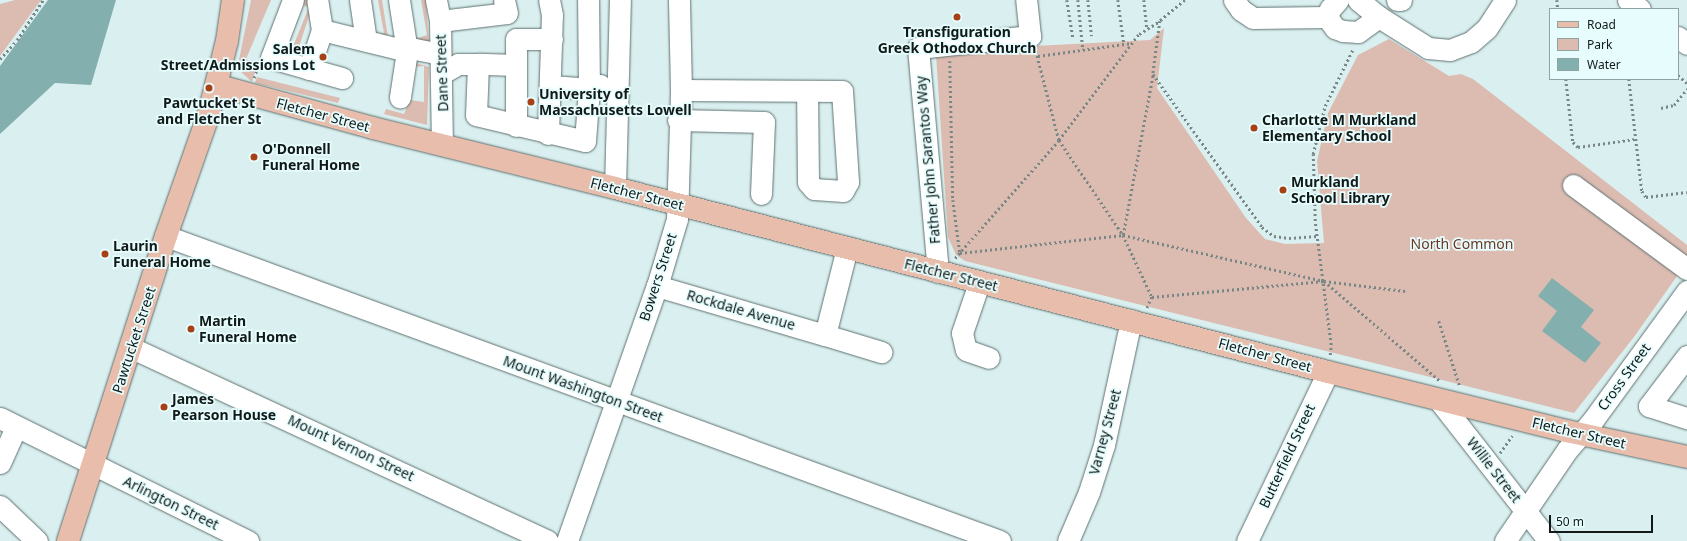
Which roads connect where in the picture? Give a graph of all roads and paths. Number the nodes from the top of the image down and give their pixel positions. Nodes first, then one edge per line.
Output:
1 (43, 0) edge
2 (233, 0) edge
3 (293, 0) edge
4 (317, 0) edge
5 (360, 0) edge
6 (399, 0) edge
7 (436, 0) edge
8 (504, 0) edge
9 (549, 0) edge
10 (588, 0) edge
11 (620, 0) edge
12 (679, 0) edge
13 (1026, 0) edge
14 (1067, 0) edge
15 (1078, 0) edge
16 (1088, 0) edge
17 (1118, 0) edge
18 (1144, 0) edge
19 (1184, 0) edge
20 (1234, 0) edge
21 (1358, 0) edge
22 (1397, 0) edge
23 (1401, 0) edge
24 (1505, 0) edge
25 (1628, 0) edge
26 (1333, 8) edge
27 (1639, 8) edge
28 (440, 21) junction
29 (1160, 21) junction
30 (1371, 23) junction
31 (1147, 29) junction
32 (322, 30) junction
33 (1030, 36) junction
34 (1092, 36) dead end
35 (1073, 38) dead end
36 (552, 40) junction
37 (366, 41) junction
38 (1132, 43) junction
39 (1124, 44) junction
40 (1083, 49) junction
41 (407, 51) junction
42 (1038, 56) junction
43 (950, 58) dead end
44 (0, 59) edge
45 (478, 64) junction
46 (441, 65) junction
47 (516, 65) junction
48 (310, 69) junction
49 (1153, 74) junction
50 (1679, 76) edge
51 (342, 78) dead end
52 (1566, 80) edge
53 (1629, 80) edge
54 (1687, 83) edge
55 (216, 85) junction
56 (550, 86) junction
57 (591, 89) junction
58 (1687, 89) edge
59 (681, 90) junction
60 (619, 91) junction
61 (807, 91) junction
62 (400, 97) dead end
63 (1661, 108) dead end
64 (678, 120) junction
65 (516, 126) junction
66 (548, 134) junction
67 (1636, 139) junction
68 (1059, 140) junction
69 (442, 145) junction
70 (1573, 185) dead end
71 (615, 188) junction
72 (1687, 192) edge
73 (761, 194) dead end
74 (677, 204) junction
75 (1123, 235) junction
76 (166, 236) junction
77 (1317, 236) junction
78 (847, 248) junction
79 (960, 253) junction
80 (947, 266) junction
81 (1687, 269) edge
82 (1324, 281) junction
83 (979, 283) junction
84 (657, 286) junction
85 (1405, 291) dead end
86 (1687, 291) edge
87 (1152, 297) junction
88 (1139, 314) junction
89 (1439, 321) dead end
90 (825, 335) junction
91 (132, 348) junction
92 (881, 352) dead end
93 (1687, 356) edge
94 (989, 358) dead end
95 (1329, 363) junction
96 (1460, 388) dead end
97 (1440, 391) junction
98 (615, 401) junction
99 (1687, 418) edge
100 (8, 422) edge
101 (1516, 430) dead end
102 (1581, 434) junction
103 (1499, 455) dead end
104 (1687, 457) edge
105 (0, 463) edge
106 (93, 465) junction
107 (0, 506) edge
108 (1526, 511) junction
109 (37, 541) edge
110 (68, 541) edge
111 (248, 541) edge
112 (547, 541) edge
113 (567, 541) edge
114 (1000, 541) edge
115 (1068, 541) edge
116 (1247, 541) edge
117 (1505, 541) edge
118 (1549, 541) edge

1 - 44 path
2 - 55 main road, Pawtucket Street
3 - 48 street
4 - 32 street
5 - 37 street
6 - 41 street
7 - 28 street, Dane Street
8 - 28 street
9 - 36 street
10 - 57 street
11 - 60 street
12 - 59 street, Bowers Street
13 - 33 street
14 - 35 path
15 - 40 path
16 - 34 path
17 - 39 path
18 - 31 path
19 - 29 path
20 - 26 street
21 - 30 street
22 - 23 street
24 - 30 street
25 - 27 street
26 - 30 street
28 - 46 street, Dane Street
29 - 31 path
29 - 49 path
30 - 77 path
31 - 38 path
32 - 37 street
32 - 48 street
33 - 42 path
33 - 80 street, Father John Sarantos Way
36 - 47 street
36 - 56 street
37 - 41 street
38 - 39 path
38 - 68 path
39 - 40 path
40 - 42 path
41 - 46 street
41 - 62 street
42 - 68 path
43 - 79 path
45 - 46 street
45 - 47 street
45 - 65 street
46 - 69 street, Dane Street
47 - 65 street
48 - 51 street
49 - 75 path
49 - 77 path
50 - 54 path
52 - 67 path
53 - 67 path
55 - 69 main road, Fletcher Street
55 - 76 main road, Pawtucket Street
56 - 57 street
56 - 66 street
57 - 60 street
57 - 66 street
58 - 63 path
59 - 61 street
59 - 64 street, Bowers Street
60 - 71 street
61 - 61 street
64 - 73 street
64 - 74 street, Bowers Street
65 - 66 street
67 - 72 path
68 - 75 path
68 - 79 path
69 - 71 main road, Fletcher Street
70 - 81 street
71 - 74 main road, Fletcher Street
74 - 78 main road, Fletcher Street
74 - 84 street, Bowers Street
75 - 79 path
75 - 82 path
75 - 87 path
76 - 91 main road, Pawtucket Street
76 - 98 street, Mount Washington Street
77 - 82 path
78 - 80 main road, Fletcher Street
78 - 90 street
79 - 80 path
80 - 83 main road, Fletcher Street
82 - 85 path
82 - 87 path
82 - 95 path
82 - 97 path
83 - 88 main road, Fletcher Street
83 - 94 street
84 - 90 street, Rockdale Avenue
84 - 98 street, Bowers Street
86 - 102 street, Cross Street
87 - 88 path
88 - 95 main road, Fletcher Street
88 - 115 street, Varney Street
89 - 96 path
90 - 92 street, Rockdale Avenue
91 - 106 main road, Pawtucket Street
91 - 112 street, Mount Vernon Street
93 - 99 street
95 - 97 main road, Fletcher Street
95 - 116 street, Butterfield Street
97 - 102 main road, Fletcher Street
97 - 108 street, Willie Street
98 - 113 street, Bowers Street
98 - 114 street, Mount Washington Street
100 - 105 street
100 - 106 street, Arlington Street
101 - 103 path
102 - 104 main road, Fletcher Street
102 - 108 street, Cross Street
106 - 110 main road, Pawtucket Street
106 - 111 street, Arlington Street
107 - 109 street
108 - 117 street, Cross Street
108 - 118 street, Willie Street

